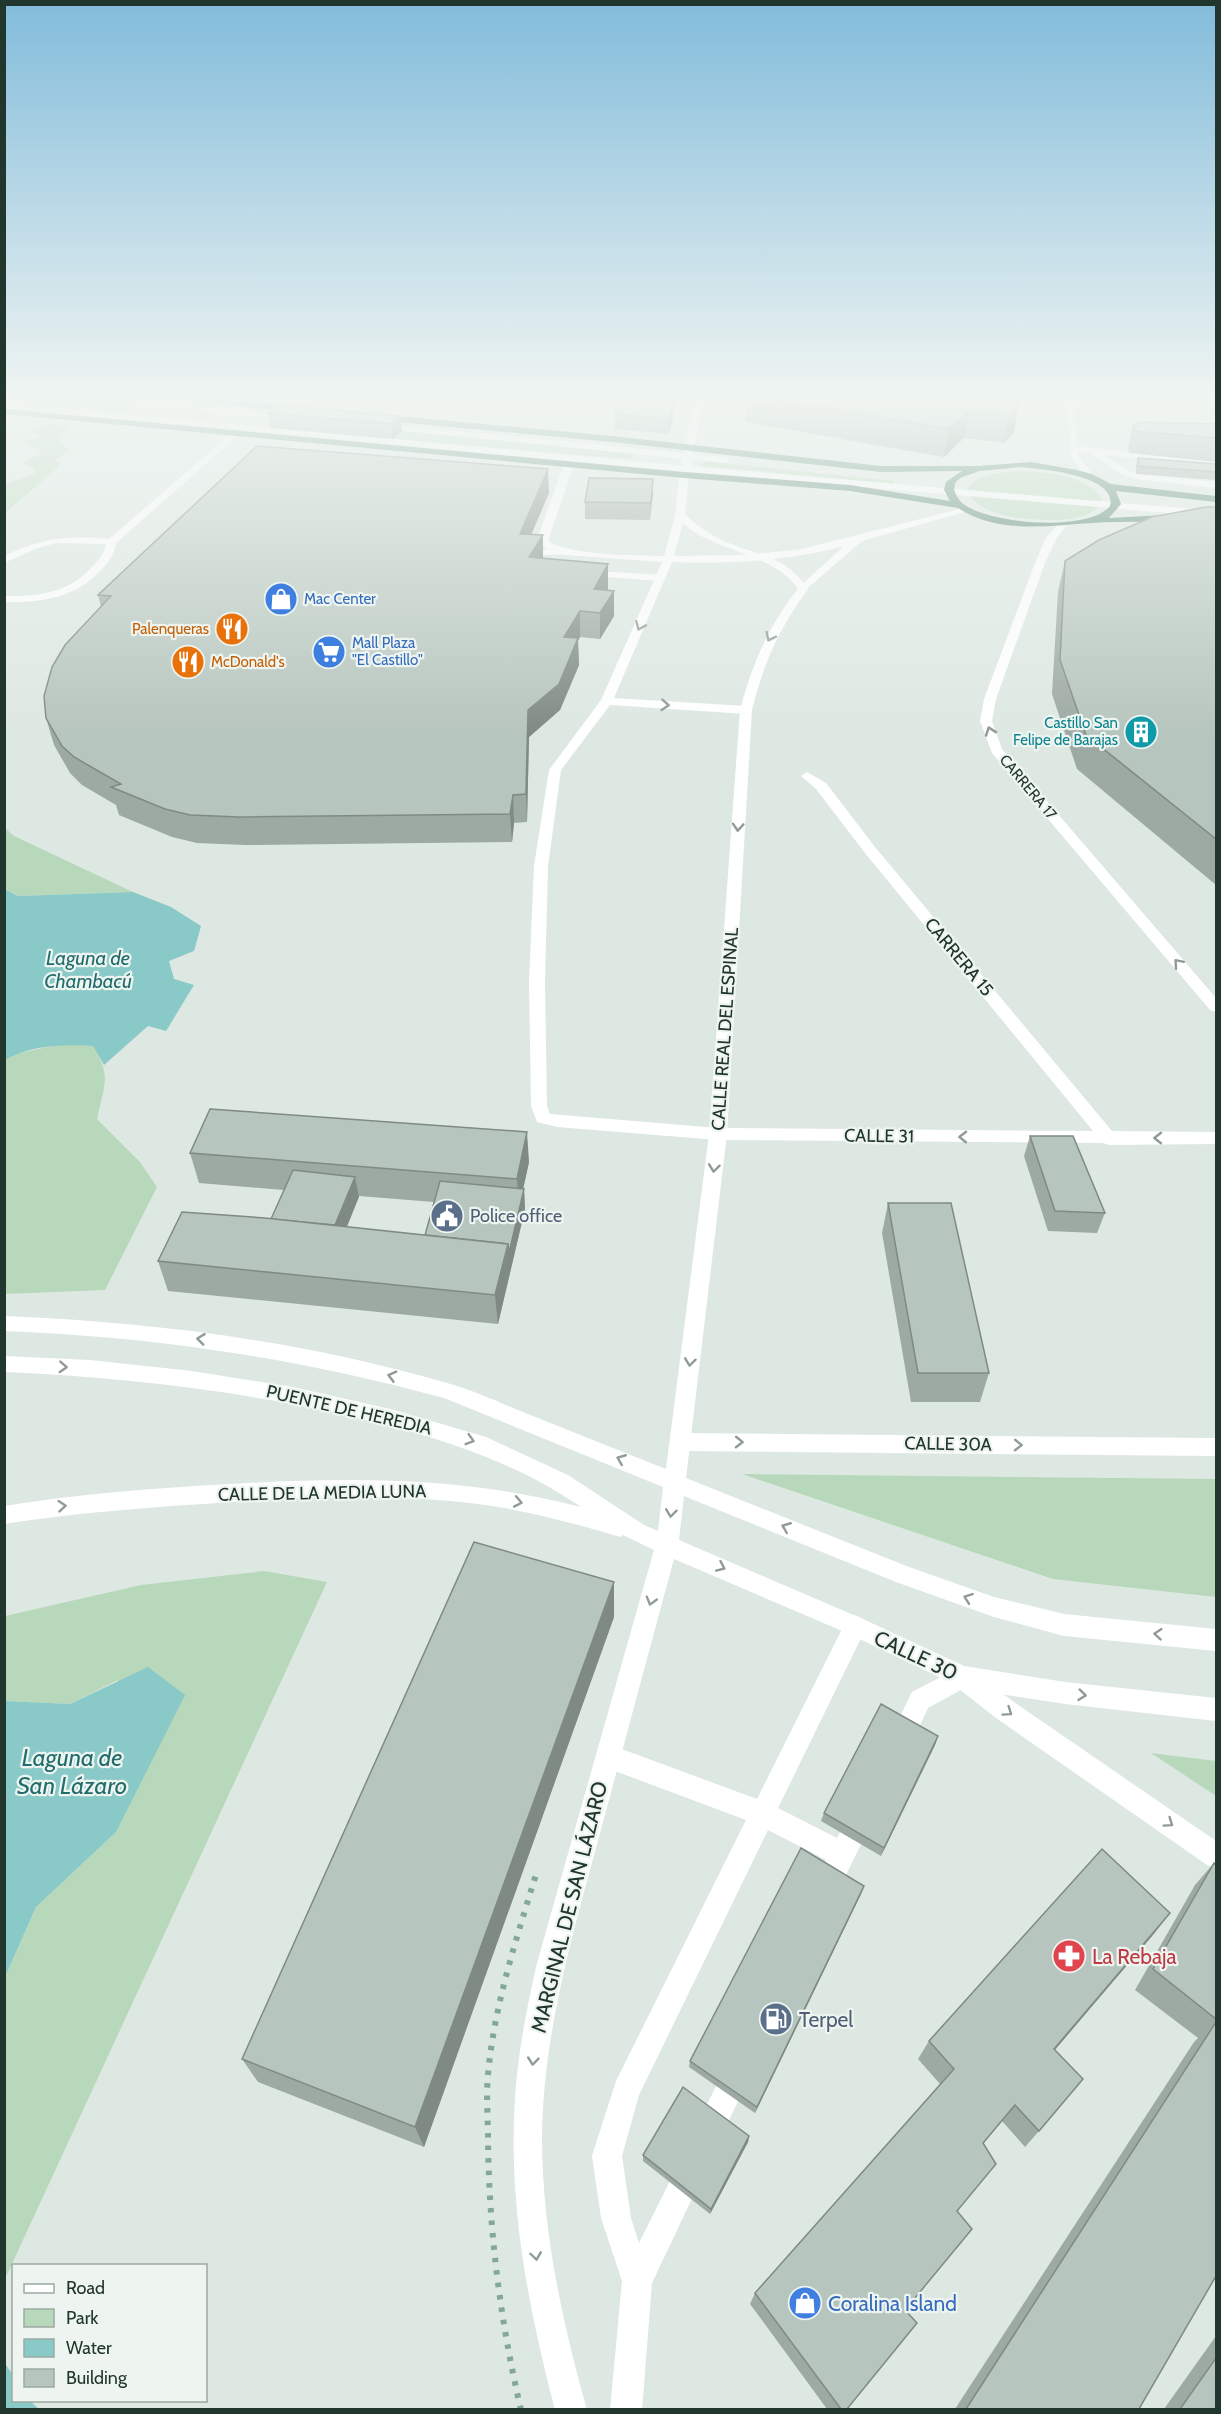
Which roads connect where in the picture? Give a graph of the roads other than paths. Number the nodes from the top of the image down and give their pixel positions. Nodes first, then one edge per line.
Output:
1 (147, 511) edge
2 (552, 511) edge
3 (681, 511) edge
4 (955, 511) edge
5 (972, 511) edge
6 (1110, 511) edge
7 (1201, 511) edge
8 (1216, 512) edge
9 (680, 516) junction
10 (1216, 520) edge
11 (1087, 522) junction
12 (1061, 526) junction
13 (858, 539) junction
14 (111, 542) junction
15 (566, 552) junction
16 (509, 553) edge
17 (765, 558) junction
18 (4, 560) edge
19 (668, 560) junction
20 (621, 571) dead end
21 (572, 572) edge
22 (662, 575) junction
23 (803, 589) junction
24 (4, 599) edge
25 (607, 701) junction
26 (746, 710) junction
27 (807, 776) dead end
28 (1216, 1007) edge
29 (718, 1134) junction
30 (1216, 1138) edge
31 (1109, 1139) junction
32 (4, 1323) edge
33 (4, 1364) edge
34 (680, 1442) junction
35 (1216, 1447) edge
36 (675, 1481) junction
37 (4, 1515) edge
38 (636, 1532) junction
39 (667, 1544) junction
40 (855, 1626) junction
41 (1216, 1640) edge
42 (962, 1677) junction
43 (1216, 1710) edge
44 (608, 1756) junction
45 (886, 1768) edge
46 (871, 1798) edge
47 (763, 1814) junction
48 (842, 1854) junction
49 (1216, 1856) edge
50 (816, 1908) edge
51 (746, 2054) edge
52 (637, 2281) junction
53 (571, 2409) edge
54 (626, 2409) edge

1 - 14 main road
2 - 15 main road, CALLE REAL DEL ESPINAL
3 - 9 main road
4 - 13 main road, CALLE REAL DEL ESPINAL
5 - 12 highway
6 - 11 highway
7 - 8 main road
9 - 17 main road, CALLE REAL DEL ESPINAL
9 - 19 main road
10 - 11 highway
11 - 12 highway
28 -> 12 main road, CARRERA 17
13 - 17 main road, CALLE REAL DEL ESPINAL
13 - 23 main road, CALLE REAL DEL ESPINAL
14 - 18 main road
14 - 24 main road
15 - 16 main road
15 - 19 main road, CALLE REAL DEL ESPINAL
17 - 19 main road, CALLE REAL DEL ESPINAL
17 - 23 main road, CALLE REAL DEL ESPINAL
19 - 22 main road
20 - 22 main road
21 - 22 main road
22 -> 25 main road
23 -> 26 main road, CALLE REAL DEL ESPINAL
25 -> 26 main road
25 - 29 main road, CALLE 31
26 -> 29 main road, CALLE REAL DEL ESPINAL
27 - 31 main road, CARRERA 15
31 -> 29 main road, CALLE 31
29 -> 34 main road, CALLE REAL DEL ESPINAL
30 -> 31 main road, CALLE 31
36 -> 32 main road
33 -> 38 main road, PUENTE DE HEREDIA
34 -> 35 main road, CALLE 30A
34 - 36 main road, CALLE REAL DEL ESPINAL
36 -> 39 main road, MARGINAL DE SAN LÁZARO
41 -> 36 main road
37 -> 38 main road, CALLE DE LA MEDIA LUNA
38 - 39 main road, PUENTE DE HEREDIA
39 -> 40 main road, CALLE 30
39 -> 44 main road, MARGINAL DE SAN LÁZARO
40 - 42 main road, CALLE 30
40 - 47 main road
42 -> 43 main road, CALLE 30
42 - 45 main road
42 -> 49 main road
44 - 47 main road
44 -> 53 main road, MARGINAL DE SAN LÁZARO
46 - 48 main road
47 - 48 main road
47 - 52 main road
48 - 50 main road
51 - 52 main road
52 - 54 main road

